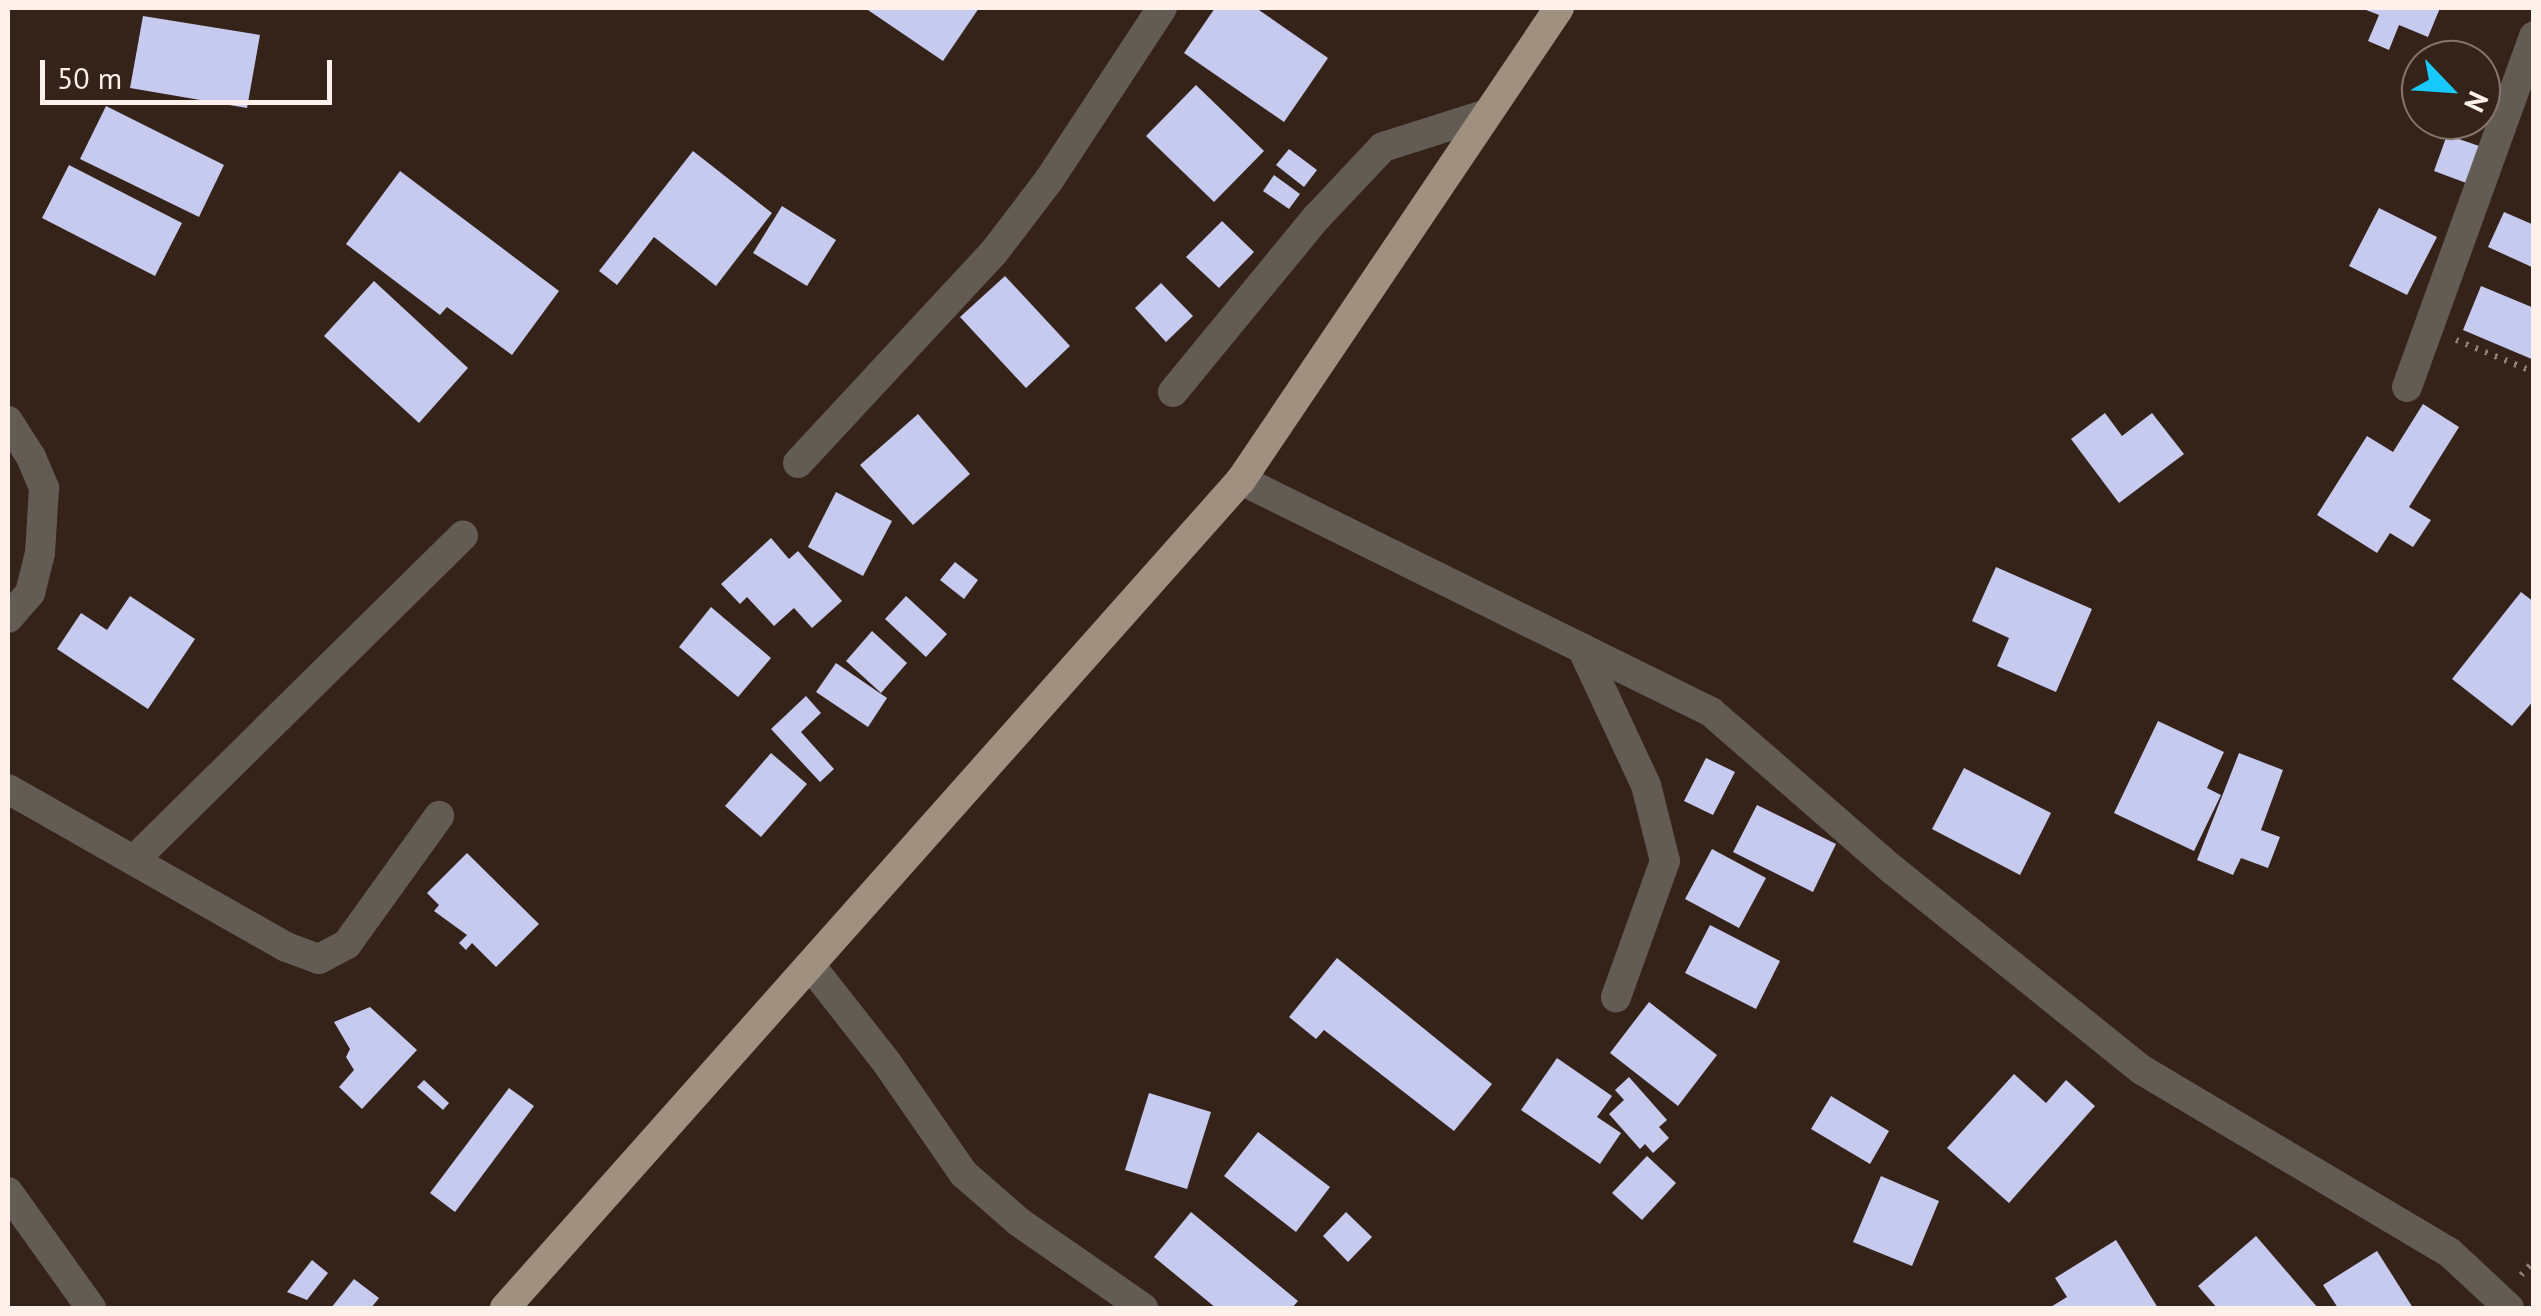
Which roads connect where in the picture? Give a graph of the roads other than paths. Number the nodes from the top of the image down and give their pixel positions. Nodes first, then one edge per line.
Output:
1 (1162, 8) edge
2 (1559, 8) edge
3 (2534, 36) edge
4 (1487, 114) junction
5 (2407, 387) dead end
6 (1173, 392) dead end
7 (8, 421) edge
8 (798, 463) dead end
9 (1242, 480) junction
10 (464, 535) dead end
11 (8, 618) edge
12 (1582, 648) junction
13 (8, 789) edge
14 (439, 816) dead end
15 (134, 860) junction
16 (810, 964) junction
17 (1616, 998) dead end
18 (8, 1192) edge
19 (91, 1308) edge
20 (505, 1308) edge
21 (1143, 1308) edge
22 (2510, 1308) edge

1 - 8 street
2 - 4 main road
3 - 5 street
4 - 6 street
4 - 9 main road
7 - 11 street
9 - 12 street
9 - 16 main road
10 - 15 street
12 - 17 street
12 - 22 street
13 - 15 street
14 - 15 street
16 - 20 main road
16 - 21 street
18 - 19 street

